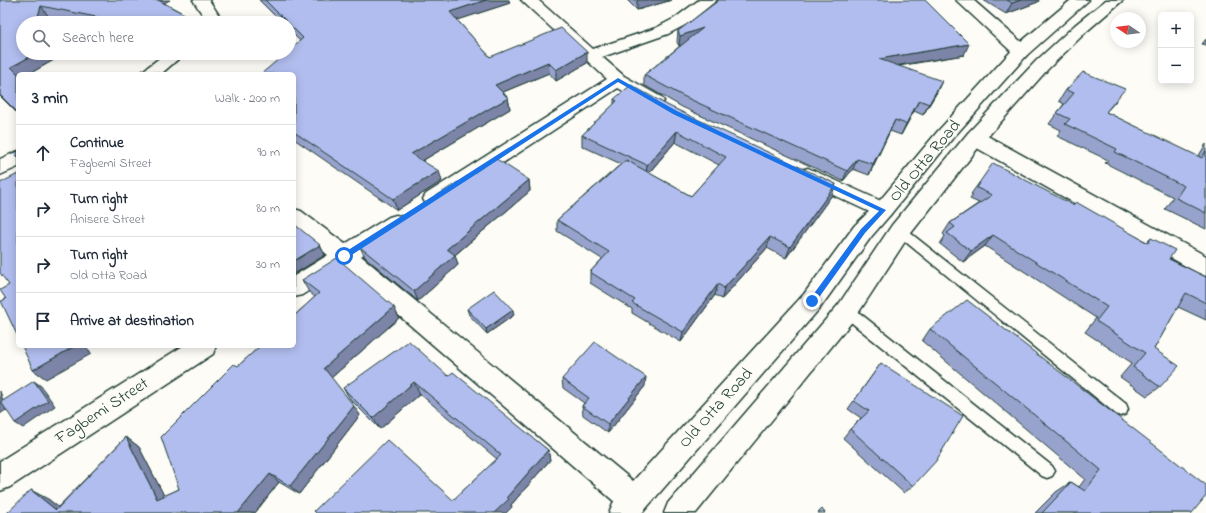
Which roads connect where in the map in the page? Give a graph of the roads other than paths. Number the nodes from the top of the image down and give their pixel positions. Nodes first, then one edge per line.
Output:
1 (201, 0) edge
2 (529, 0) edge
3 (709, 0) edge
4 (964, 0) edge
5 (1081, 0) edge
6 (1115, 0) edge
7 (211, 16) edge
8 (1022, 51) junction
9 (592, 56) junction
10 (168, 60) edge
11 (153, 72) edge
12 (618, 80) junction
13 (668, 109) edge
14 (975, 138) junction
15 (16, 159) edge
16 (0, 168) edge
17 (793, 168) edge
18 (883, 210) junction
19 (296, 219) edge
20 (900, 231) junction
21 (344, 256) junction
22 (1206, 267) edge
23 (296, 287) edge
24 (847, 311) junction
25 (201, 348) edge
26 (1121, 409) dead end
27 (1047, 471) dead end
28 (0, 477) edge
29 (629, 506) edge
30 (678, 513) edge

1 - 7 street
2 - 9 street
3 - 9 street
4 - 8 street
5 - 8 street, Old Otta Road
6 - 14 street, Old Otta Road
8 - 18 street, Old Otta Road
9 - 12 street
10 - 11 street
12 - 13 street
12 - 21 street
14 - 20 street, Old Otta Road
14 - 22 street
15 - 16 street
17 - 18 street
18 - 29 street, Old Otta Road
19 - 21 street
20 - 24 street, Old Otta Road
20 - 26 lane
21 - 23 street
21 - 29 street
24 - 27 lane
24 - 30 street, Old Otta Road
25 - 28 street, Fagbemi Street

